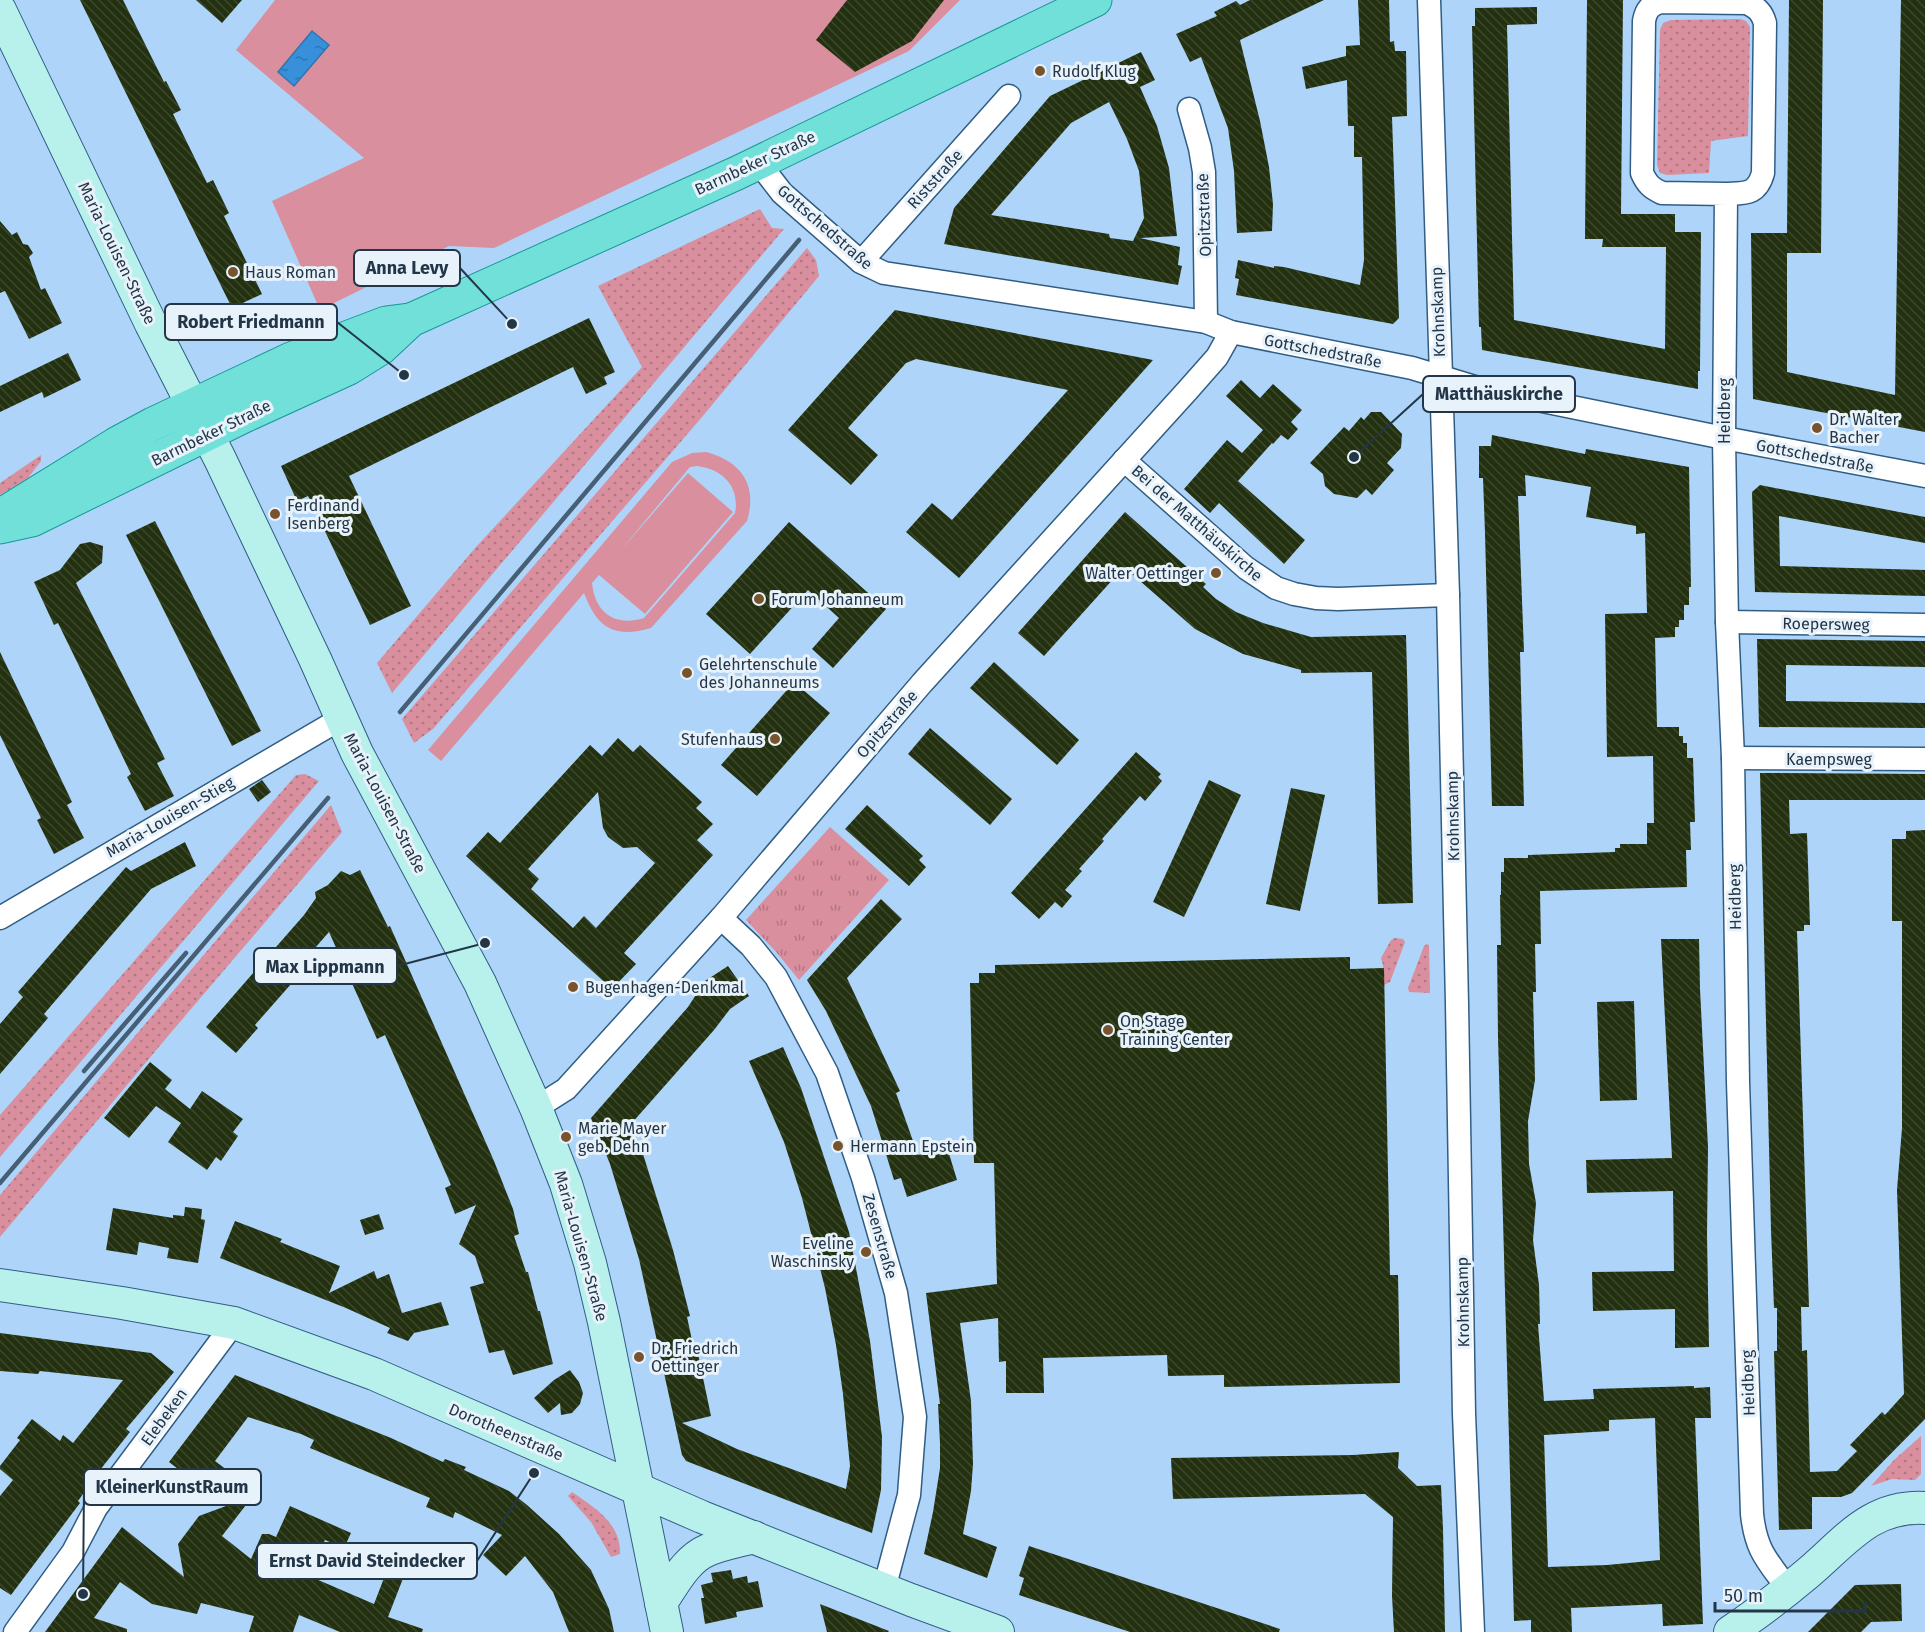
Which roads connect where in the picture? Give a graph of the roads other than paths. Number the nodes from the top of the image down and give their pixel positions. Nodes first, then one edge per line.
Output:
1 (1095, 0) edge
2 (1429, 0) edge
3 (0, 10) edge
4 (1009, 96) dead end
5 (1189, 110) dead end
6 (758, 162) junction
7 (1726, 194) junction
8 (861, 262) junction
9 (411, 320) junction
10 (1206, 322) junction
11 (1231, 332) junction
12 (1440, 377) junction
13 (193, 405) junction
14 (208, 435) junction
15 (1724, 438) junction
16 (1124, 460) junction
17 (1925, 476) edge
18 (0, 517) edge
19 (0, 527) edge
20 (1448, 595) junction
21 (1727, 622) junction
22 (1925, 625) edge
23 (342, 718) junction
24 (1733, 758) junction
25 (1925, 759) edge
26 (0, 918) edge
27 (721, 918) junction
28 (536, 1108) junction
29 (0, 1285) edge
30 (234, 1323) junction
31 (637, 1487) junction
32 (1925, 1508) edge
33 (754, 1537) junction
34 (884, 1589) junction
35 (1788, 1589) junction
36 (664, 1617) edge
37 (15, 1632) edge
38 (998, 1632) edge
39 (1473, 1632) edge
40 (1730, 1632) edge

1 - 6 main road, Barmbeker Straße
2 - 12 street, Krohnskamp
3 - 13 street, Maria-Louisen-Straße
4 - 8 street, Riststraße
5 - 10 street, Opitzstraße
6 - 8 street, Gottschedstraße
6 - 9 main road, Barmbeker Straße
7 - 7 street
7 - 15 street, Heidberg
8 - 10 street, Gottschedstraße
9 - 13 main road, Barmbeker Straße
9 - 14 main road, Barmbeker Straße
10 - 11 street, Gottschedstraße
11 - 12 street, Gottschedstraße
11 - 16 street, Opitzstraße
12 - 15 street, Gottschedstraße
12 - 20 street, Krohnskamp
13 - 14 street, Maria-Louisen-Straße
13 - 18 main road, Barmbeker Straße
14 - 19 main road, Barmbeker Straße
14 - 23 street, Maria-Louisen-Straße
15 - 17 street, Gottschedstraße
15 - 21 street, Heidberg
16 - 20 street, Bei der Matthäuskirche
16 - 27 street, Opitzstraße
20 - 39 street, Krohnskamp
21 - 22 street, Roepersweg
21 - 24 street, Heidberg
23 - 26 street, Maria-Louisen-Stieg
23 - 28 street, Maria-Louisen-Straße
24 - 25 street, Kaempsweg
24 - 35 street, Heidberg
27 - 28 street, Opitzstraße
27 - 34 street, Zesenstraße
28 - 31 street, Maria-Louisen-Straße
29 - 30 street, Dorotheenstraße
30 - 31 street, Dorotheenstraße
30 - 37 street, Elebeken
31 - 33 street, Dorotheenstraße
31 - 36 street, Maria-Louisen-Straße
32 - 35 street
33 - 34 street, Dorotheenstraße
33 - 36 street
34 - 38 street, Dorotheenstraße
35 - 40 street

